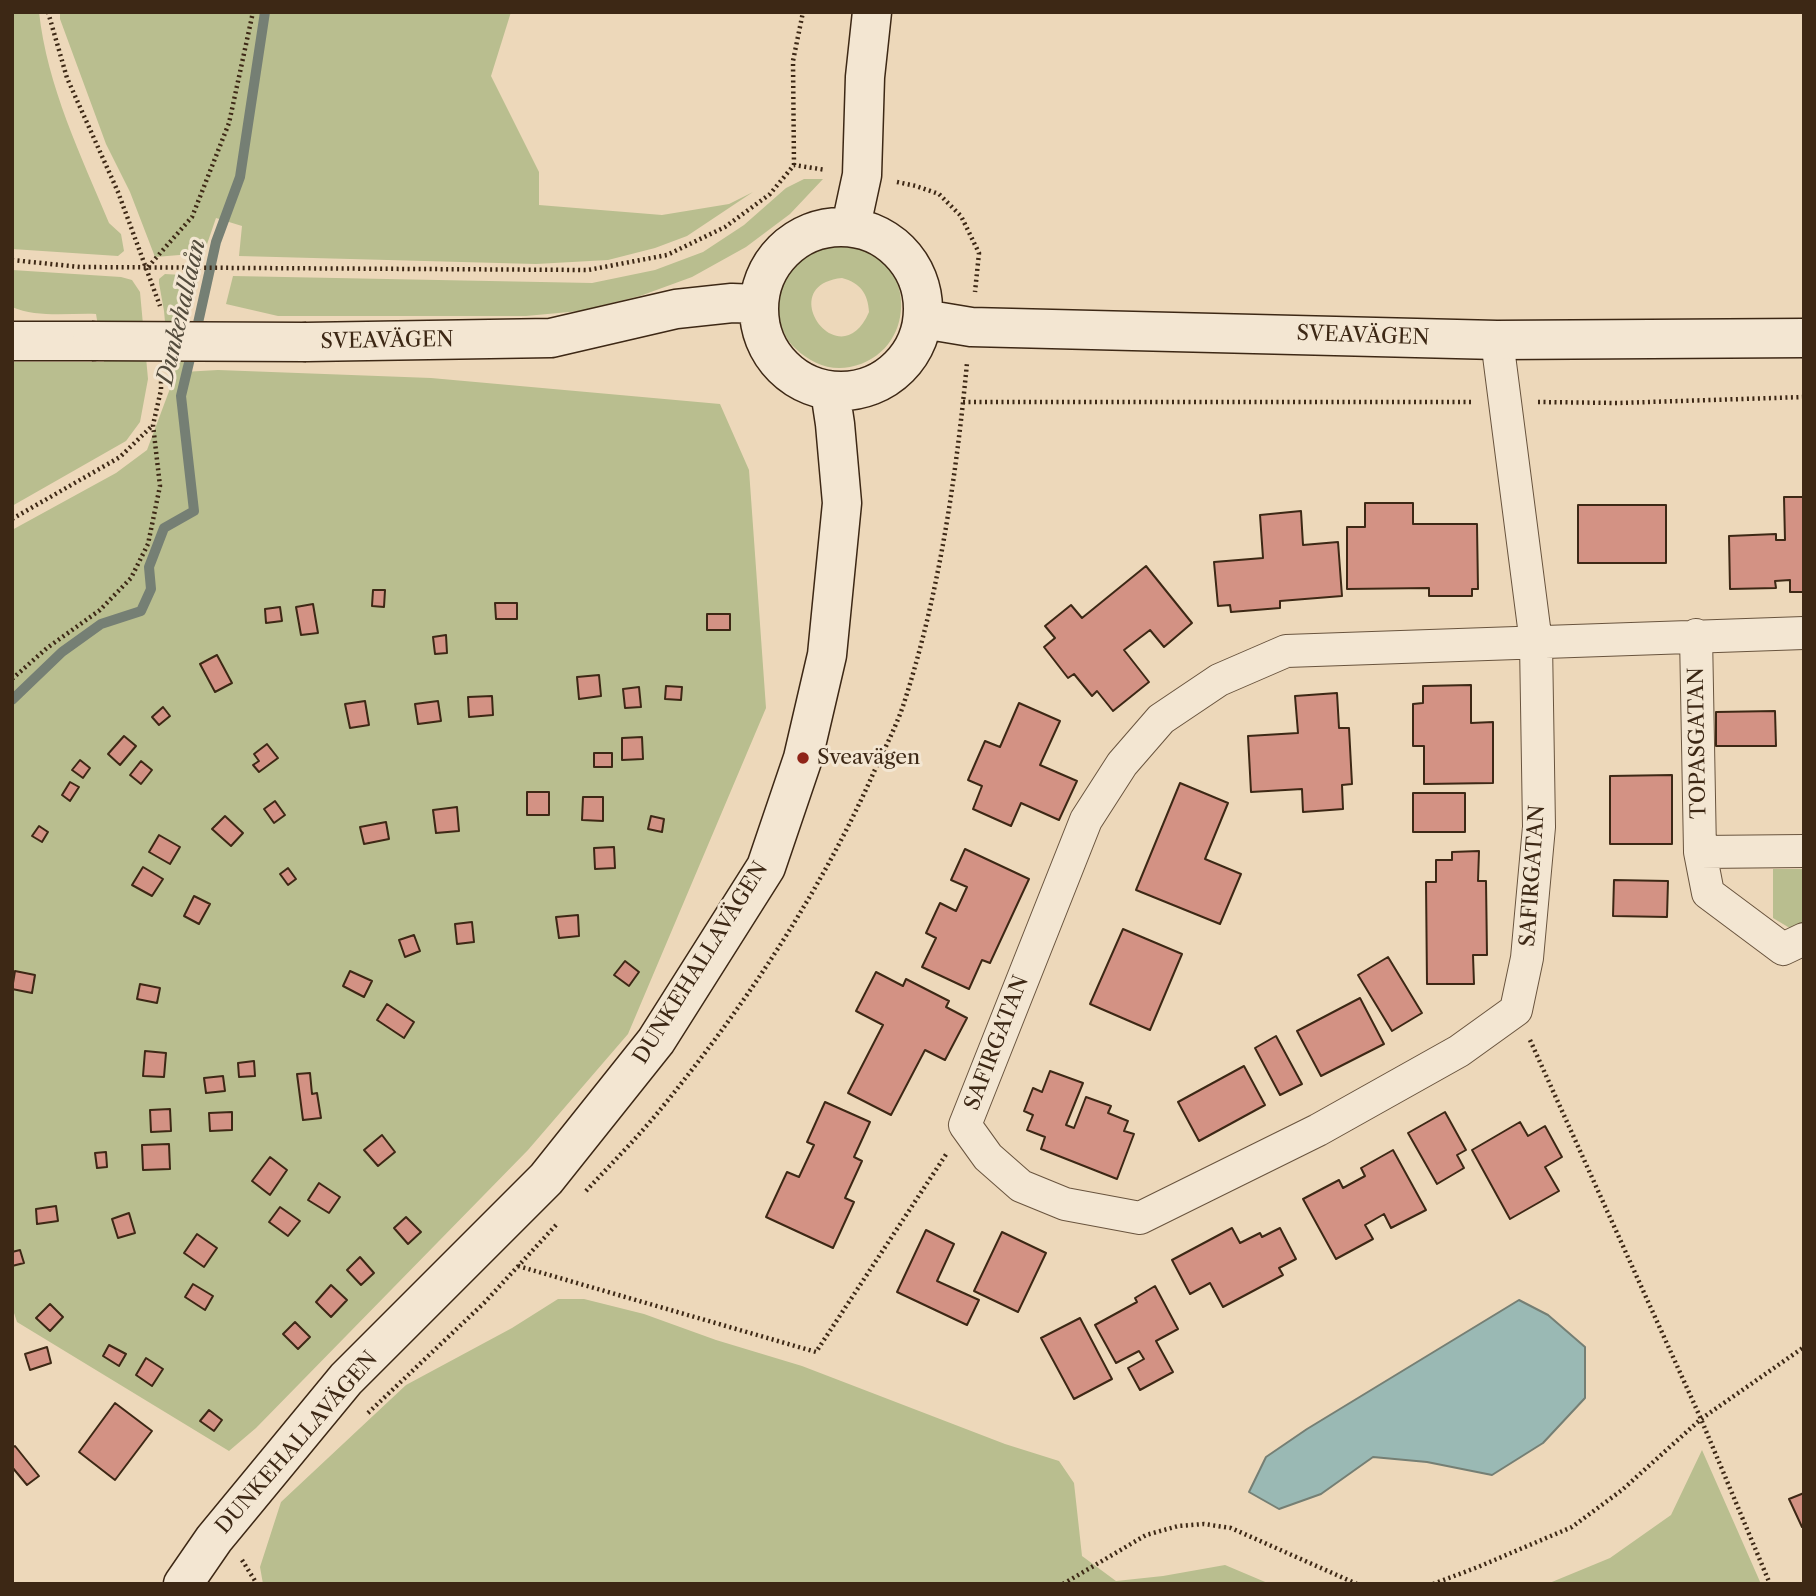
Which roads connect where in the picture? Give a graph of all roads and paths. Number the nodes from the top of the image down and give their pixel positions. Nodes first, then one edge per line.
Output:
1 (48, 12) edge
2 (253, 12) edge
3 (803, 12) edge
4 (872, 12) edge
5 (794, 165) junction
6 (862, 175) junction
7 (851, 226) junction
8 (12, 260) edge
9 (147, 268) junction
10 (758, 304) junction
11 (923, 319) junction
12 (971, 327) junction
13 (1804, 338) edge
14 (1497, 340) junction
15 (12, 341) edge
16 (830, 391) junction
17 (1804, 397) edge
18 (963, 402) junction
19 (1505, 402) junction
20 (12, 519) edge
21 (1804, 633) edge
22 (1696, 635) junction
23 (1536, 643) junction
24 (12, 679) edge
25 (1804, 851) edge
26 (1700, 852) junction
27 (1804, 939) edge
28 (1516, 1010) junction
29 (965, 1125) junction
30 (583, 1194) dead end
31 (565, 1215) dead end
32 (518, 1266) junction
33 (1804, 1347) edge
34 (363, 1418) dead end
35 (1701, 1419) junction
36 (234, 1565) dead end
37 (183, 1584) edge
38 (257, 1584) edge
39 (1063, 1584) edge
40 (1357, 1584) edge
41 (1433, 1584) edge
42 (1770, 1584) edge

1 - 9 path
2 - 9 path
3 - 5 path
4 - 6 street
5 - 6 path
5 - 9 path
6 - 7 street
6 - 12 path
7 - 10 street
7 - 11 street
8 - 9 path
10 - 15 street, SVEAVÄGEN, bridge
10 - 16 street
11 - 12 street, SVEAVÄGEN
11 - 16 street
12 - 14 street, SVEAVÄGEN
12 - 18 path
13 - 14 street, SVEAVÄGEN
14 - 19 street, SAFIRGATAN
16 - 37 street, DUNKEHALLAVÄGEN
17 - 19 path
18 - 19 path
18 - 30 path
19 - 23 street, SAFIRGATAN
20 - 24 path
21 - 22 street
22 - 23 street
22 - 26 street, TOPASGATAN
23 - 28 street, SAFIRGATAN
23 - 29 street, SAFIRGATAN
25 - 26 street
26 - 27 street, TOPASGATAN
28 - 29 street, SAFIRGATAN
28 - 35 path
29 - 32 path
31 - 32 path
32 - 34 path
33 - 35 path
35 - 41 path
35 - 42 path
36 - 38 path
39 - 40 path

